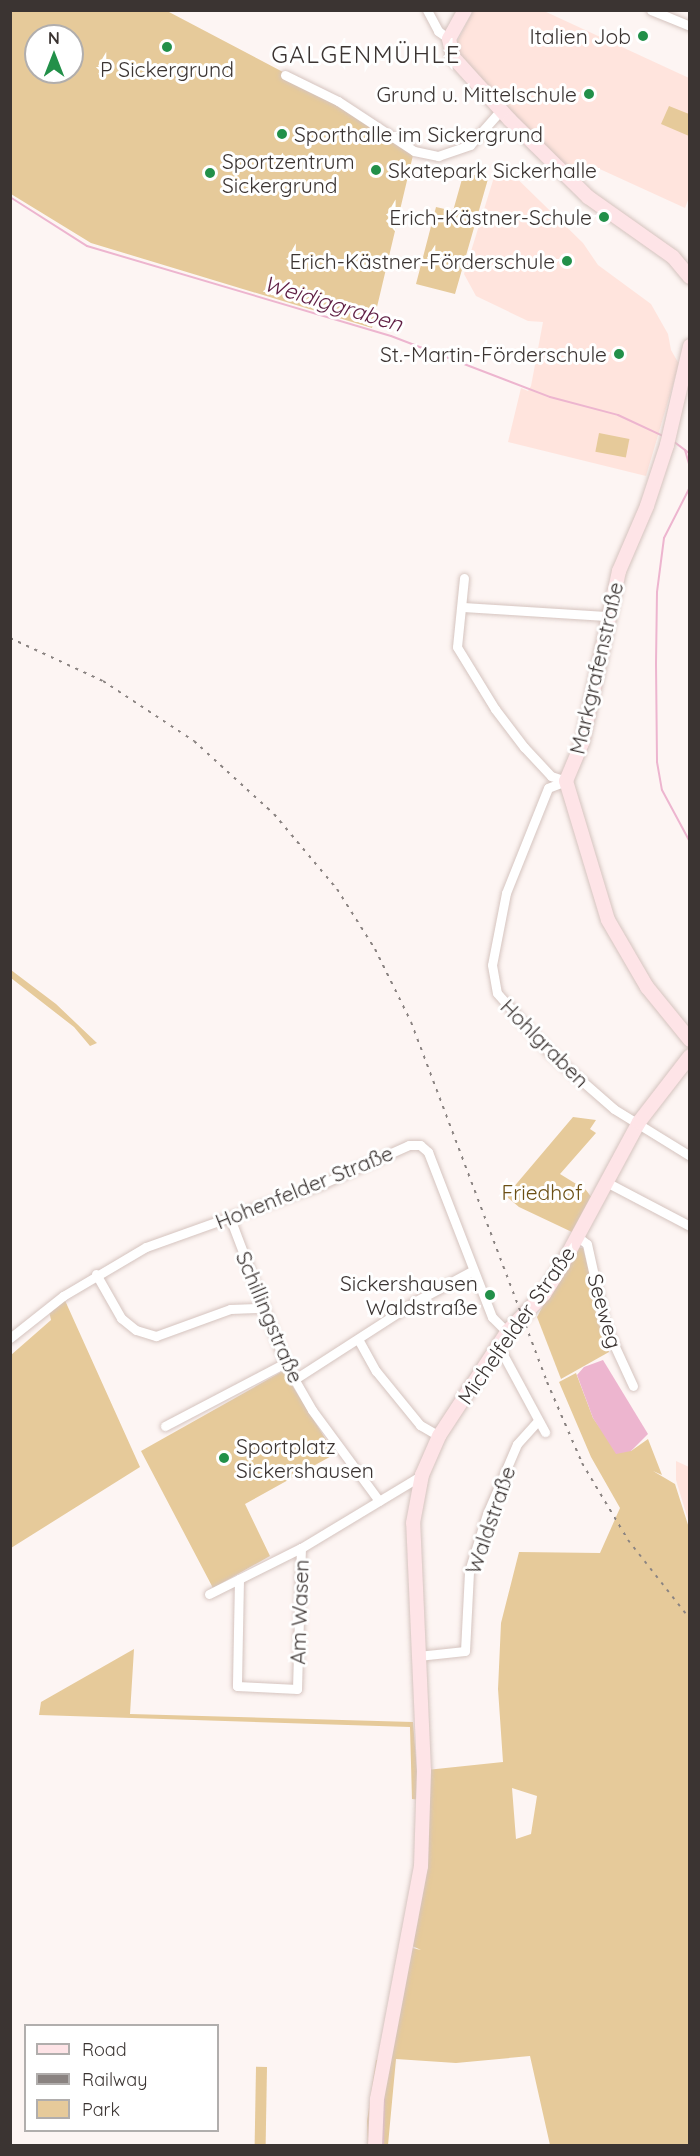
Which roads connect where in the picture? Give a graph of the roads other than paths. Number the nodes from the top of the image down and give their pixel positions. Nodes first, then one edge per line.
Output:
1 (427, 10) edge
2 (465, 10) edge
3 (651, 10) edge
4 (690, 26) edge
5 (449, 39) junction
6 (285, 75) dead end
7 (501, 110) junction
8 (690, 277) edge
9 (690, 346) edge
10 (464, 578) dead end
11 (463, 607) junction
12 (606, 616) junction
13 (566, 781) junction
14 (688, 1035) edge
15 (690, 1056) edge
16 (639, 1122) junction
17 (690, 1156) edge
18 (608, 1183) junction
19 (230, 1218) junction
20 (690, 1226) edge
21 (578, 1236) junction
22 (472, 1270) junction
23 (96, 1274) junction
24 (262, 1308) junction
25 (507, 1332) junction
26 (10, 1338) edge
27 (358, 1339) junction
28 (498, 1345) junction
29 (285, 1363) junction
30 (295, 1379) junction
31 (633, 1386) dead end
32 (538, 1421) junction
33 (165, 1426) dead end
34 (545, 1432) dead end
35 (439, 1436) junction
36 (422, 1475) junction
37 (379, 1501) junction
38 (301, 1548) junction
39 (239, 1579) junction
40 (209, 1593) dead end
41 (418, 1656) junction
42 (375, 2145) edge

1 - 5 street
2 - 5 street
3 - 4 street
5 - 7 street
6 - 7 street
7 - 8 street
9 - 12 street, Markgrafenstraße
10 - 11 street
11 - 12 street
11 - 13 street
12 - 13 street, Markgrafenstraße
13 - 14 street, Markgrafenstraße
13 - 16 street, Hohlgraben
15 - 16 street, Michelfelder Straße
16 - 17 street, Hohlgraben
16 - 18 street, Michelfelder Straße
18 - 20 street
18 - 21 street, Michelfelder Straße
19 - 22 street, Hohenfelder Straße
19 - 23 street, Hohenfelder Straße
19 - 24 street, Schillingstraße
21 - 25 street, Michelfelder Straße
21 - 31 street, Seeweg
22 - 25 street, Hohenfelder Straße
22 - 27 street
23 - 24 street
23 - 26 street, Hohenfelder Straße
24 - 29 street, Schillingstraße
25 - 28 street, Michelfelder Straße
27 - 30 street
27 - 35 street
28 - 32 street
28 - 35 street, Michelfelder Straße
29 - 30 street, Schillingstraße
29 - 33 street
30 - 37 street, Schillingstraße
32 - 34 street
32 - 41 street, Waldstraße
35 - 36 street, Michelfelder Straße
36 - 37 street
36 - 41 street, Michelfelder Straße
37 - 38 street
38 - 39 street
38 - 39 street, Am Wasen
39 - 40 street
41 - 42 street, Michelfelder Straße

